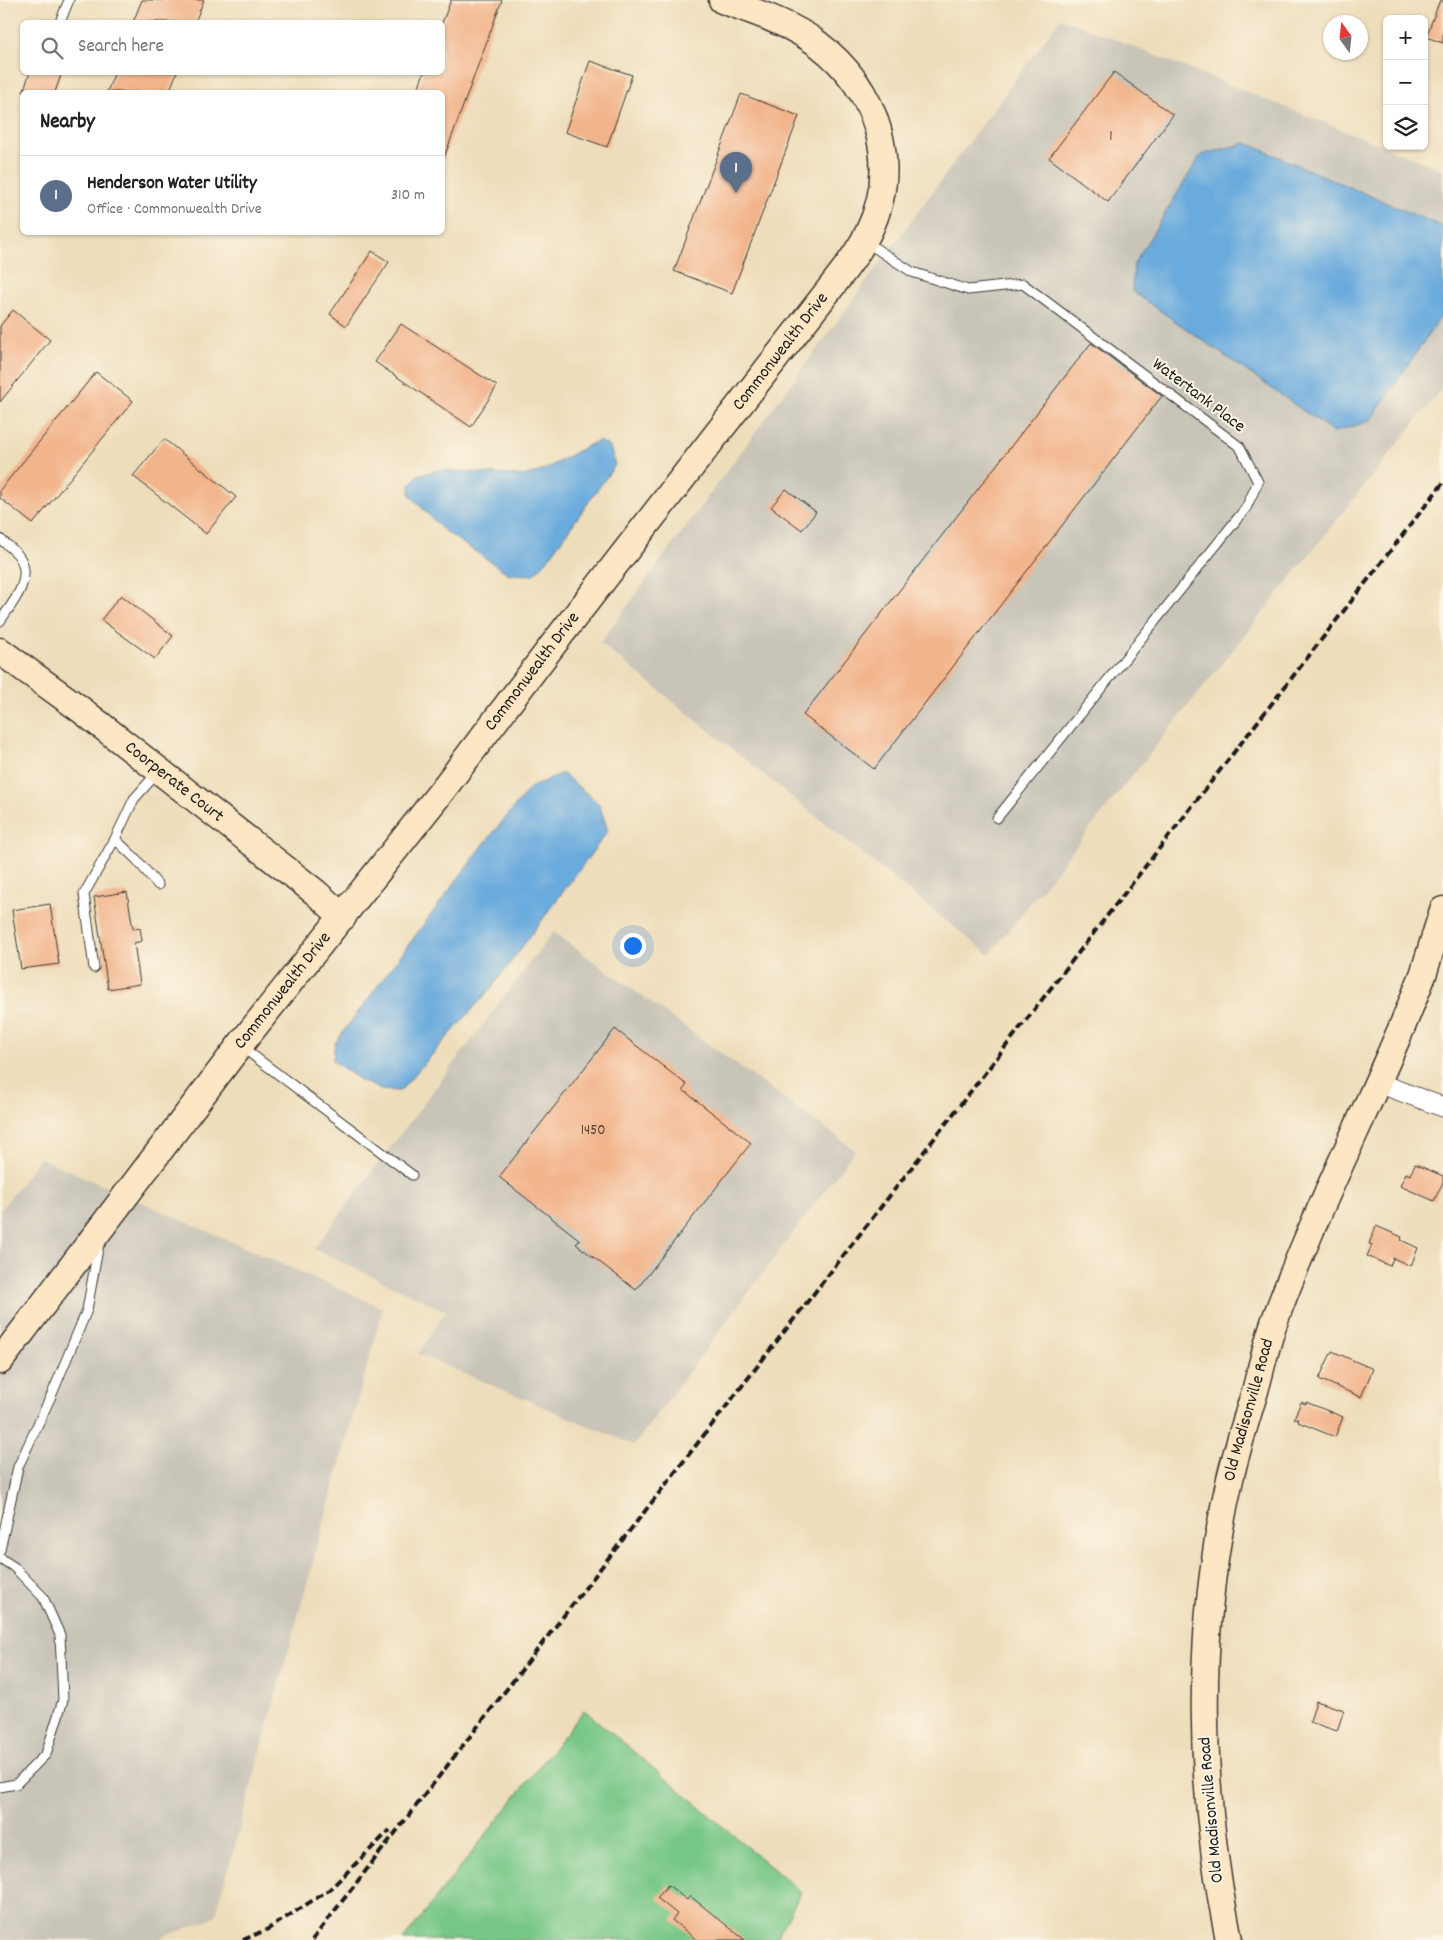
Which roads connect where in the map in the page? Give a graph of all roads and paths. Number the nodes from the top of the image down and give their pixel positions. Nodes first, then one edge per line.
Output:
1 (68, 0) edge
2 (722, 0) edge
3 (755, 6) edge
4 (61, 20) edge
5 (864, 240) junction
6 (0, 539) edge
7 (0, 621) edge
8 (0, 651) edge
9 (159, 771) junction
10 (998, 818) dead end
11 (115, 840) junction
12 (158, 885) dead end
13 (1443, 910) edge
14 (343, 917) junction
15 (94, 968) dead end
16 (240, 1045) junction
17 (1378, 1083) junction
18 (1443, 1108) edge
19 (412, 1175) dead end
20 (102, 1226) junction
21 (0, 1361) edge
22 (0, 1550) edge
23 (0, 1558) edge
24 (0, 1787) edge
25 (1229, 1940) edge

1 - 4 lane
2 - 3 street, Commonwealth Drive
3 - 5 street, Commonwealth Drive
5 - 10 lane, Watertank Place
5 - 14 street, Commonwealth Drive
6 - 7 lane
8 - 9 street, Coorperate Court
9 - 11 lane
9 - 14 street, Coorperate Court
11 - 12 lane
11 - 15 lane
13 - 17 street, Old Madisonville Road
14 - 16 street, Commonwealth Drive
16 - 19 lane
16 - 20 street, Commonwealth Drive
17 - 18 street
17 - 25 street, Old Madisonville Road
20 - 21 street, Commonwealth Drive
20 - 22 lane
23 - 24 lane

